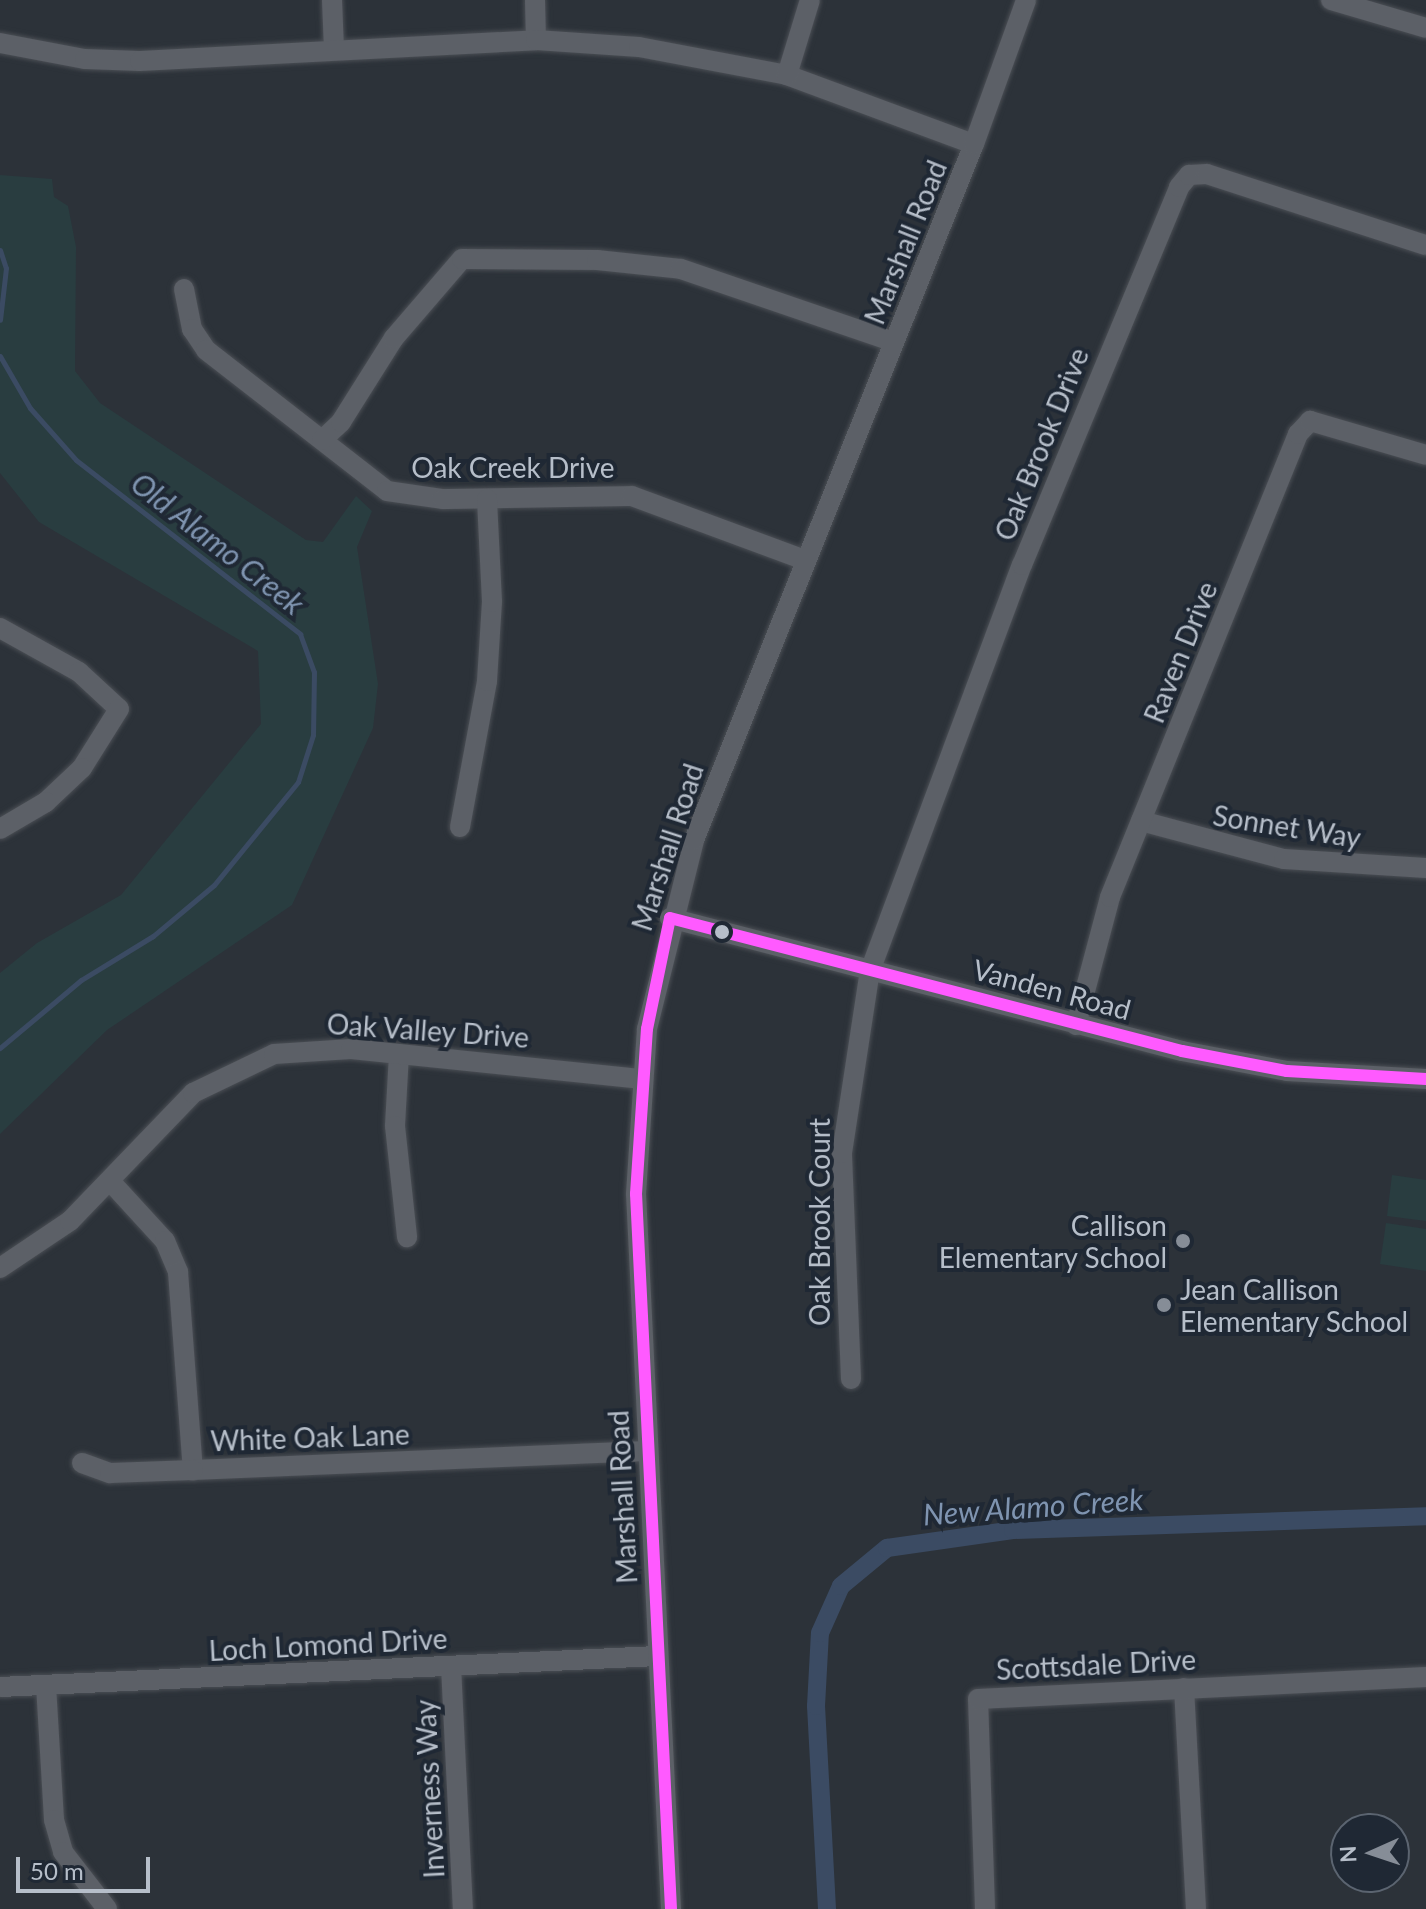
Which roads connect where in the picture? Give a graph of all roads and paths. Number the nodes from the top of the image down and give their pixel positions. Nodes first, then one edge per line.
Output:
1 (332, 0) edge
2 (535, 0) edge
3 (810, 0) edge
4 (1026, 0) edge
5 (1331, 0) edge
6 (1426, 28) edge
7 (536, 40) junction
8 (0, 43) edge
9 (334, 49) junction
10 (787, 75) junction
11 (974, 144) junction
12 (1426, 245) edge
13 (184, 289) dead end
14 (894, 342) junction
15 (322, 440) junction
16 (1426, 455) edge
17 (487, 499) junction
18 (805, 560) junction
19 (0, 628) edge
20 (1141, 821) junction
21 (460, 827) dead end
22 (0, 829) edge
23 (1426, 868) edge
24 (670, 918) junction
25 (870, 971) junction
26 (1076, 1025) junction
27 (399, 1054) junction
28 (642, 1079) junction
29 (1426, 1079) edge
30 (110, 1181) junction
31 (407, 1237) dead end
32 (0, 1268) edge
33 (851, 1379) dead end
34 (648, 1451) junction
35 (82, 1463) dead end
36 (193, 1470) junction
37 (658, 1656) junction
38 (451, 1666) junction
39 (1426, 1677) edge
40 (46, 1685) junction
41 (0, 1687) edge
42 (1184, 1688) junction
43 (107, 1909) edge
44 (463, 1909) edge
45 (671, 1909) edge
46 (985, 1909) edge
47 (1196, 1909) edge

1 - 9 street
2 - 7 street
3 - 10 street
4 - 11 street, Marshall Road
5 - 6 street
7 - 9 street
7 - 10 street
8 - 9 street
10 - 11 street
11 - 14 street, Marshall Road
12 - 25 street, Oak Brook Drive
13 - 15 street, Oak Creek Drive
14 - 15 street
14 - 18 street, Marshall Road
15 - 17 street, Oak Creek Drive
16 - 20 street, Raven Drive
17 - 18 street, Oak Creek Drive
17 - 21 street
18 - 24 street, Marshall Road
19 - 22 street
20 - 23 street, Sonnet Way
20 - 26 street, Raven Drive
24 - 25 street, Vanden Road
24 - 28 street, Marshall Road
25 - 26 street, Vanden Road
25 - 33 street, Oak Brook Court
26 - 29 street, Vanden Road
27 - 28 street, Oak Valley Drive
27 - 30 street, Oak Valley Drive
27 - 31 street
28 - 34 street, Marshall Road
30 - 32 street, Oak Valley Drive
30 - 36 street, White Oak Lane
34 - 36 street, White Oak Lane
34 - 37 street, Marshall Road
35 - 36 street
37 - 38 street, Loch Lomond Drive
37 - 45 street, Marshall Road
38 - 40 street, Loch Lomond Drive
38 - 44 street, Inverness Way
39 - 42 street, Scottsdale Drive
40 - 41 street, Loch Lomond Drive
40 - 43 street
42 - 46 street, Scottsdale Drive
42 - 47 street

